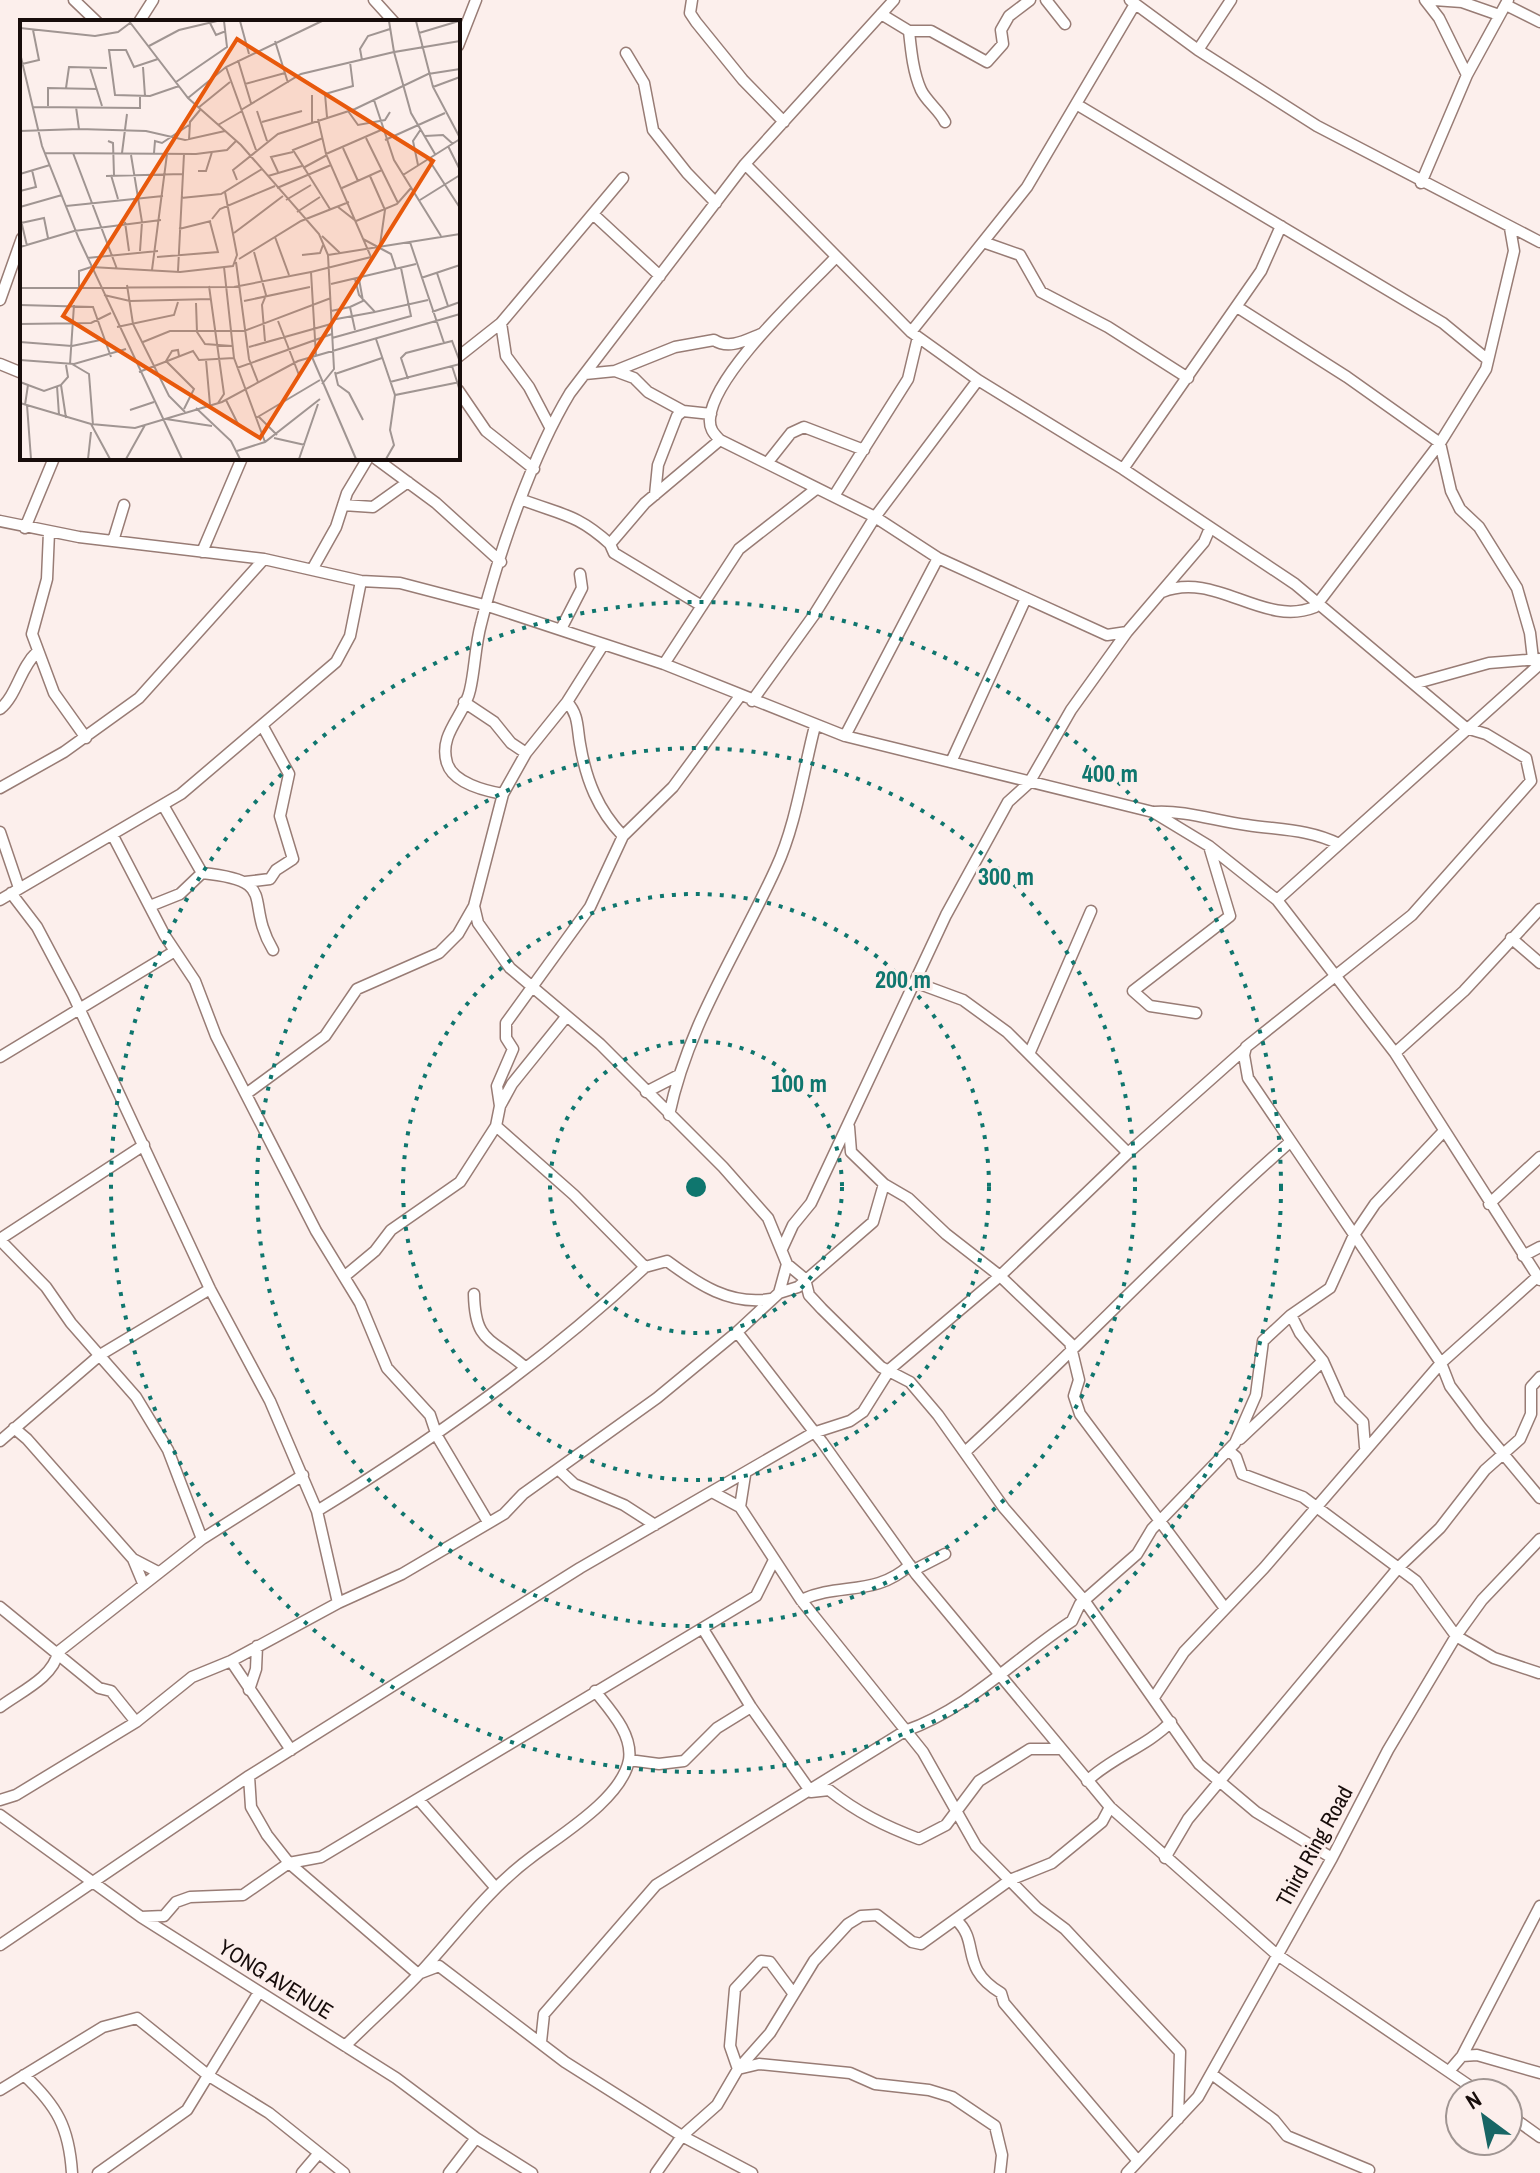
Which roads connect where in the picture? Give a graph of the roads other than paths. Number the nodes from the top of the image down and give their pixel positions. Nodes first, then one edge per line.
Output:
1 (74, 0) edge
2 (153, 0) edge
3 (374, 0) edge
4 (476, 0) edge
5 (692, 0) edge
6 (894, 0) edge
7 (1030, 0) edge
8 (1046, 0) edge
9 (1231, 0) edge
10 (1425, 0) edge
11 (1434, 0) edge
12 (1133, 2) edge
13 (1507, 2) edge
14 (881, 14) junction
15 (1499, 15) junction
16 (95, 20) edge
17 (140, 20) edge
18 (391, 20) edge
19 (1540, 22) edge
20 (1065, 24) dead end
21 (909, 31) junction
22 (460, 41) edge
23 (1198, 50) junction
24 (626, 53) dead end
25 (1467, 75) junction
26 (1076, 104) junction
27 (784, 122) junction
28 (945, 122) dead end
29 (745, 164) junction
30 (623, 178) dead end
31 (1421, 183) junction
32 (716, 203) junction
33 (593, 214) junction
34 (1281, 226) junction
35 (1510, 228) junction
36 (983, 242) junction
37 (1540, 242) edge
38 (20, 244) edge
39 (836, 257) junction
40 (660, 276) junction
41 (0, 300) edge
42 (1237, 307) junction
43 (501, 323) junction
44 (766, 331) junction
45 (914, 334) junction
46 (460, 355) edge
47 (1488, 360) junction
48 (0, 364) edge
49 (615, 371) junction
50 (20, 372) edge
51 (585, 374) junction
52 (1188, 378) junction
53 (978, 380) junction
54 (460, 393) edge
55 (683, 411) junction
56 (711, 414) junction
57 (550, 427) junction
58 (720, 440) junction
59 (1440, 443) junction
60 (864, 450) junction
61 (53, 460) edge
62 (241, 460) edge
63 (367, 460) edge
64 (378, 460) edge
65 (768, 462) junction
66 (534, 469) junction
67 (1123, 469) junction
68 (408, 482) junction
69 (816, 489) junction
70 (655, 495) junction
71 (834, 496) junction
72 (523, 500) junction
73 (124, 505) dead end
74 (343, 505) junction
75 (875, 517) junction
76 (0, 521) edge
77 (25, 528) junction
78 (1210, 528) junction
79 (49, 532) junction
80 (113, 541) junction
81 (610, 544) junction
82 (202, 552) junction
83 (938, 558) junction
84 (264, 559) junction
85 (501, 562) junction
86 (313, 568) junction
87 (580, 574) dead end
88 (361, 581) junction
89 (1161, 592) junction
90 (1026, 598) junction
91 (1317, 604) junction
92 (488, 606) junction
93 (702, 606) junction
94 (561, 629) junction
95 (1127, 632) junction
96 (603, 645) junction
97 (37, 652) junction
98 (1538, 661) edge
99 (664, 664) junction
100 (1417, 683) junction
101 (740, 696) junction
102 (752, 701) junction
103 (464, 702) junction
104 (567, 702) junction
105 (0, 709) edge
106 (262, 725) junction
107 (815, 726) junction
108 (1466, 728) junction
109 (845, 736) junction
110 (86, 738) junction
111 (526, 753) junction
112 (951, 762) junction
113 (1540, 772) edge
114 (1531, 781) junction
115 (1029, 783) junction
116 (0, 788) edge
117 (503, 794) junction
118 (163, 805) junction
119 (1153, 812) junction
120 (0, 832) edge
121 (113, 836) junction
122 (623, 836) junction
123 (1339, 844) junction
124 (1209, 846) junction
125 (202, 873) junction
126 (245, 882) junction
127 (15, 890) junction
128 (0, 900) edge
129 (1277, 900) junction
130 (150, 906) junction
131 (474, 906) junction
132 (1540, 909) edge
133 (1091, 911) dead end
134 (1528, 921) junction
135 (1540, 921) edge
136 (1511, 938) junction
137 (273, 950) dead end
138 (175, 951) junction
139 (1540, 963) edge
140 (1338, 977) junction
141 (917, 983) junction
142 (533, 988) junction
143 (79, 1010) junction
144 (1196, 1013) dead end
145 (566, 1017) junction
146 (1246, 1047) junction
147 (1030, 1052) junction
148 (1395, 1053) junction
149 (0, 1057) edge
150 (679, 1075) junction
151 (646, 1092) junction
152 (246, 1094) junction
153 (500, 1106) junction
154 (669, 1115) junction
155 (849, 1125) junction
156 (496, 1126) junction
157 (1444, 1131) junction
158 (1290, 1142) junction
159 (144, 1145) junction
160 (851, 1152) junction
161 (1128, 1153) junction
162 (833, 1157) junction
163 (1540, 1157) edge
164 (884, 1184) junction
165 (1489, 1204) junction
166 (1354, 1235) junction
167 (0, 1240) edge
168 (1540, 1247) edge
169 (782, 1249) junction
170 (1523, 1256) junction
171 (787, 1264) junction
172 (645, 1267) junction
173 (345, 1276) junction
174 (1000, 1276) junction
175 (1539, 1278) edge
176 (805, 1279) junction
177 (210, 1289) junction
178 (474, 1294) dead end
179 (776, 1296) junction
180 (1291, 1315) junction
181 (737, 1332) junction
182 (1072, 1353) junction
183 (100, 1355) junction
184 (1323, 1361) junction
185 (1441, 1363) junction
186 (526, 1368) junction
187 (890, 1369) junction
188 (1540, 1377) edge
189 (14, 1428) junction
190 (435, 1433) junction
191 (813, 1433) junction
192 (0, 1441) edge
193 (1231, 1447) junction
194 (1365, 1447) junction
195 (965, 1452) junction
196 (1503, 1455) junction
197 (558, 1469) junction
198 (303, 1475) junction
199 (745, 1475) junction
200 (714, 1493) junction
201 (1540, 1498) edge
202 (740, 1507) junction
203 (1316, 1508) junction
204 (317, 1511) junction
205 (1162, 1521) junction
206 (488, 1522) junction
207 (655, 1525) junction
208 (202, 1539) junction
209 (1540, 1539) edge
210 (945, 1554) dead end
211 (133, 1559) junction
212 (773, 1562) junction
213 (912, 1567) junction
214 (1399, 1567) junction
215 (158, 1572) junction
216 (143, 1583) junction
217 (801, 1600) junction
218 (1084, 1600) junction
219 (338, 1603) junction
220 (0, 1607) edge
221 (1224, 1607) junction
222 (703, 1629) junction
223 (1456, 1636) junction
224 (257, 1646) junction
225 (58, 1652) junction
226 (231, 1661) junction
227 (1539, 1673) edge
228 (1001, 1676) junction
229 (249, 1690) junction
230 (595, 1691) junction
231 (1155, 1696) junction
232 (0, 1707) edge
233 (751, 1707) junction
234 (136, 1722) junction
235 (1171, 1722) junction
236 (905, 1731) junction
237 (1060, 1749) junction
238 (291, 1750) junction
239 (629, 1760) junction
240 (249, 1776) junction
241 (1087, 1781) junction
242 (1222, 1781) junction
243 (811, 1792) junction
244 (0, 1800) edge
245 (419, 1800) junction
246 (1110, 1807) junction
247 (957, 1810) junction
248 (0, 1815) edge
249 (1165, 1858) junction
250 (1332, 1858) junction
251 (289, 1863) junction
252 (1010, 1880) junction
253 (92, 1882) junction
254 (495, 1887) junction
255 (1540, 1906) edge
256 (141, 1917) junction
257 (956, 1920) junction
258 (0, 1945) edge
259 (1276, 1954) junction
260 (418, 1974) junction
261 (259, 1992) junction
262 (793, 1993) junction
263 (544, 2014) junction
264 (515, 2022) junction
265 (541, 2042) junction
266 (345, 2046) junction
267 (1462, 2056) junction
268 (738, 2069) junction
269 (1450, 2070) junction
270 (1540, 2073) edge
271 (24, 2075) junction
272 (1213, 2075) junction
273 (209, 2076) junction
274 (1459, 2077) edge
275 (0, 2090) edge
276 (1178, 2119) junction
277 (682, 2136) junction
278 (476, 2138) junction
279 (319, 2153) junction
280 (1138, 2161) junction
281 (1369, 2170) dead end
282 (72, 2173) edge
283 (98, 2173) edge
284 (302, 2173) edge
285 (344, 2173) edge
286 (449, 2173) edge
287 (532, 2173) edge
288 (656, 2173) edge
289 (752, 2173) edge
290 (1000, 2173) edge
291 (1127, 2173) edge

1 - 16 street
2 - 17 street
3 - 18 street
4 - 22 street
5 - 27 street
6 - 14 street
7 - 21 street
8 - 20 street
9 - 23 street
10 - 25 street
11 - 15 street
12 - 23 street
12 - 26 street
13 - 15 street
13 - 19 street
14 - 21 street
14 - 27 street
15 - 25 street
21 - 28 street
23 - 31 street
24 - 32 street
25 - 31 street
26 - 34 street
26 - 36 street
27 - 29 street
29 - 32 street
29 - 39 street
30 - 33 street
31 - 35 street
32 - 40 street
33 - 40 street
33 - 43 street
34 - 42 street
34 - 47 street
35 - 37 street
35 - 47 street
36 - 45 street
36 - 52 street
38 - 41 street
39 - 44 street
39 - 45 street
40 - 51 street
42 - 52 street
42 - 59 street
43 - 46 street
43 - 57 street
44 - 49 street
44 - 56 street
45 - 53 street
45 - 60 street
47 - 59 street
48 - 50 street
49 - 51 street
49 - 55 street
51 - 57 street
52 - 67 street
53 - 67 street
53 - 75 street
54 - 66 street
55 - 56 street
55 - 70 street
56 - 58 street
57 - 66 street
58 - 65 street
58 - 70 street
59 - 91 street
59 - 98 street
60 - 65 street
60 - 71 street
61 - 77 street
62 - 82 street
63 - 74 street
64 - 68 street
65 - 69 street
66 - 72 street
67 - 78 street
68 - 74 street
68 - 85 street
69 - 71 street
69 - 93 street
70 - 81 street
71 - 75 street
72 - 81 street
72 - 85 street
73 - 80 street
74 - 86 street
75 - 83 street
75 - 102 street
76 - 77 street
77 - 79 street
78 - 89 street
78 - 91 street
79 - 80 street
79 - 97 street
80 - 82 street
81 - 93 street
82 - 84 street
83 - 90 street
83 - 109 street
84 - 86 street
84 - 110 street
85 - 92 street
86 - 88 street
87 - 94 street
88 - 92 street
88 - 106 street
89 - 91 street
89 - 95 street
90 - 95 street
90 - 112 street
91 - 100 street
92 - 94 street
92 - 103 street
93 - 99 street
94 - 96 street
95 - 115 street
96 - 99 street
96 - 104 street
97 - 105 street
97 - 110 street
98 - 100 street
98 - 108 street
99 - 101 street
100 - 108 street
101 - 102 street
101 - 122 street
102 - 107 street
103 - 111 street
103 - 117 street
104 - 111 street
104 - 122 street
106 - 118 street
106 - 126 street
107 - 109 street
107 - 150 street
108 - 114 street
108 - 123 street
109 - 112 street
110 - 116 street
111 - 117 street
112 - 115 street
113 - 114 street
114 - 140 street
115 - 119 street
115 - 141 street
117 - 131 street
118 - 121 street
118 - 125 street
119 - 123 street
119 - 124 street
120 - 127 street
121 - 127 street
121 - 130 street
122 - 142 street
123 - 129 street
124 - 129 street
124 - 144 street
125 - 126 street
125 - 130 street
126 - 137 street
127 - 128 street
127 - 143 street
129 - 140 street
130 - 138 street
131 - 142 street
131 - 152 street
132 - 134 street
133 - 147 street
134 - 135 street
134 - 136 street
136 - 139 street
136 - 148 street
138 - 143 street
138 - 152 street
140 - 146 street
140 - 148 street
141 - 147 street
141 - 155 street
142 - 145 street
142 - 153 street
143 - 149 street
143 - 159 street
145 - 151 street
145 - 153 street
146 - 158 street
146 - 161 street
147 - 161 street
148 - 157 street
150 - 151 street
150 - 154 street
151 - 154 street
152 - 173 street
153 - 156 street
154 - 169 street
155 - 160 street
155 - 162 street
156 - 172 street
156 - 173 street
157 - 165 street
157 - 166 street
158 - 166 street
158 - 182 street
159 - 167 street
159 - 177 street
160 - 162 street
160 - 164 street
161 - 174 street
162 - 169 street
163 - 165 street
164 - 174 street
164 - 176 street
165 - 170 street
166 - 180 street
166 - 185 street
167 - 183 street
168 - 170 street
169 - 171 street
170 - 175 street
171 - 176 street
171 - 179 street
172 - 179 street
172 - 186 street
173 - 190 street
174 - 182 street
174 - 187 street
175 - 185 street
176 - 179 street
176 - 187 street
177 - 183 street
177 - 198 street
178 - 186 street
179 - 181 street
180 - 184 street
180 - 193 street
181 - 191 street
181 - 197 street
182 - 195 street
182 - 205 street
183 - 189 street
183 - 208 street
184 - 193 street
184 - 194 street
185 - 194 street
185 - 196 street
186 - 190 street
187 - 191 street
187 - 195 street
188 - 196 street
189 - 192 street
189 - 211 street
190 - 204 street
190 - 206 street
191 - 199 street
191 - 213 street
193 - 203 street
193 - 205 street
194 - 203 street
195 - 218 street
196 - 201 street
196 - 214 street
197 - 206 street
197 - 207 street
198 - 204 street
198 - 208 street
199 - 200 street
199 - 202 street
200 - 202 street
200 - 207 street
202 - 212 street
203 - 214 street
203 - 221 street
204 - 219 street
205 - 218 street
205 - 221 street
206 - 219 street
207 - 238 street
208 - 215 street
209 - 223 street, Third Ring Road
210 - 213 street
211 - 215 street
211 - 216 street
212 - 217 street
212 - 222 street
213 - 217 street
213 - 228 street
214 - 223 street
214 - 242 street
215 - 216 street
216 - 225 street
217 - 236 street
218 - 228 street
218 - 231 street
219 - 224 street
220 - 225 street
221 - 231 street
222 - 230 street
222 - 233 street
223 - 227 street
223 - 250 street, Third Ring Road
224 - 226 street
224 - 229 street
225 - 232 street
225 - 234 street
226 - 229 street
226 - 234 street
228 - 236 street
228 - 237 street
229 - 238 street
230 - 239 street
230 - 245 street
231 - 235 street
233 - 239 street
233 - 243 street
234 - 244 street
235 - 241 street
235 - 242 street
236 - 243 street
236 - 247 street
237 - 241 street
237 - 247 street
238 - 240 street
239 - 254 street
240 - 251 street
240 - 253 street
241 - 246 street
242 - 249 street
242 - 250 street
243 - 247 street
243 - 263 street
245 - 251 street
245 - 254 street
246 - 249 street
246 - 252 street
247 - 252 street
248 - 253 street, YONG AVENUE
249 - 259 street
250 - 259 street, Third Ring Road
251 - 256 street
251 - 260 street
252 - 257 street
252 - 276 street
253 - 256 street, YONG AVENUE
253 - 258 street
254 - 260 street
255 - 267 street
256 - 261 street, YONG AVENUE
257 - 262 street
257 - 280 street
259 - 269 street
259 - 272 street, Third Ring Road
260 - 264 street
260 - 266 street
261 - 266 street, YONG AVENUE
261 - 273 street
262 - 268 street
262 - 268 street
263 - 264 street
263 - 265 street
264 - 265 street
265 - 277 street
266 - 278 street, YONG AVENUE
267 - 269 street
267 - 270 street
268 - 277 street
268 - 290 street
269 - 274 street
271 - 273 street
271 - 275 street
271 - 282 street
272 - 276 street, Third Ring Road
272 - 281 street
273 - 279 street
273 - 283 street
276 - 280 street, Third Ring Road
277 - 288 street
277 - 289 street
278 - 286 street
278 - 287 street, YONG AVENUE
279 - 284 street
279 - 285 street
280 - 291 street, Third Ring Road

